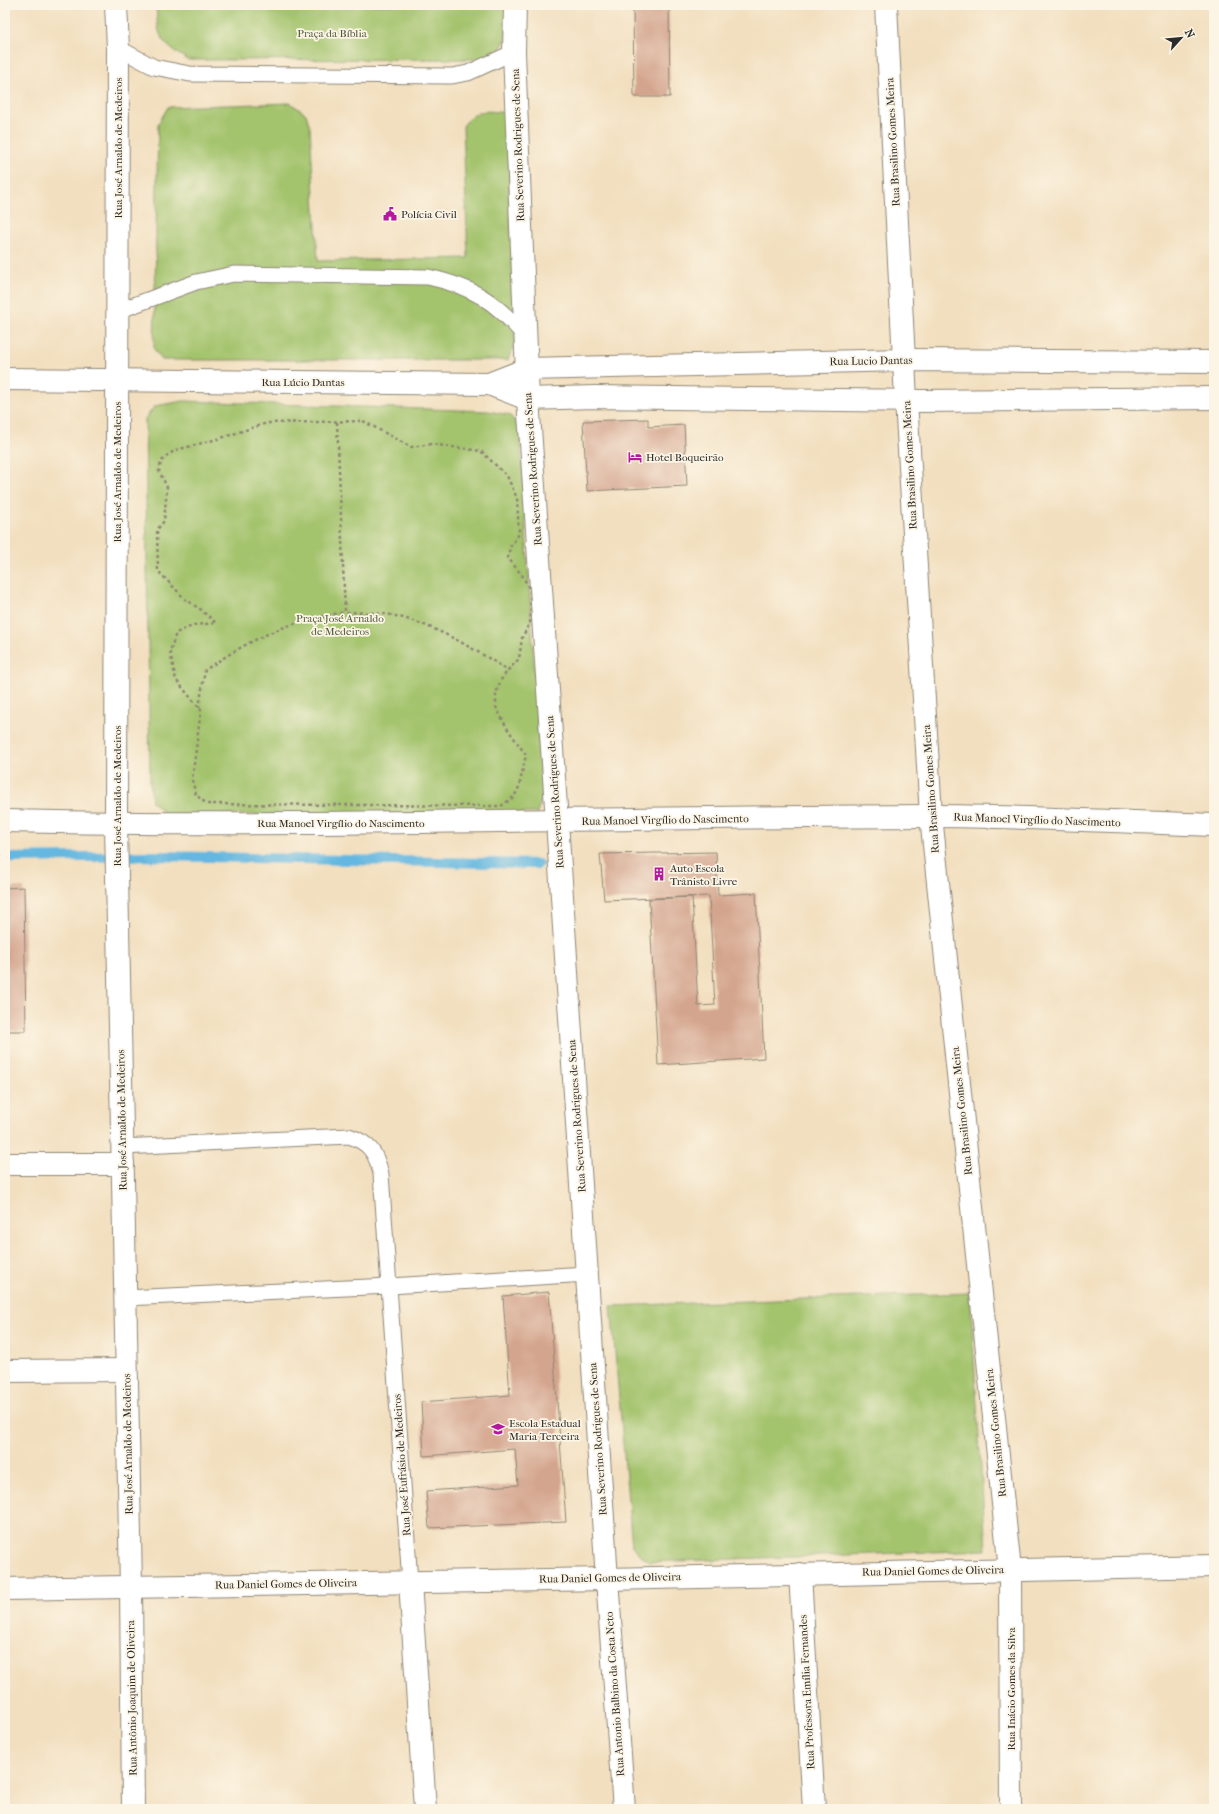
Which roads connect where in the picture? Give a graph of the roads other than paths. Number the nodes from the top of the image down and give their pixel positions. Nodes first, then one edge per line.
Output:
1 (116, 5) edge
2 (514, 5) edge
3 (886, 5) edge
4 (118, 48) junction
5 (514, 52) junction
6 (118, 311) junction
7 (526, 338) junction
8 (904, 360) junction
9 (1214, 362) edge
10 (527, 369) junction
11 (5, 379) edge
12 (117, 381) junction
13 (489, 384) junction
14 (1214, 398) edge
15 (528, 399) junction
16 (906, 400) junction
17 (931, 816) junction
18 (557, 821) junction
19 (5, 822) edge
20 (116, 824) junction
21 (1214, 825) edge
22 (122, 1156) junction
23 (5, 1164) edge
24 (587, 1274) junction
25 (390, 1286) junction
26 (125, 1298) junction
27 (126, 1370) junction
28 (5, 1371) edge
29 (1214, 1566) edge
30 (1010, 1570) junction
31 (800, 1574) junction
32 (607, 1579) junction
33 (410, 1582) junction
34 (131, 1587) junction
35 (5, 1589) edge
36 (133, 1809) edge
37 (425, 1809) edge
38 (624, 1809) edge
39 (814, 1809) edge
40 (1011, 1809) edge

1 - 4 street, Rua José Arnaldo de Medeiros
2 - 5 street, Rua Severino Rodrigues de Sena
3 - 8 street, Rua Brasilino Gomes Meira
4 - 5 lane
4 - 6 street, Rua José Arnaldo de Medeiros
5 - 7 street, Rua Severino Rodrigues de Sena
6 - 7 lane
6 - 12 street, Rua José Arnaldo de Medeiros
7 - 10 street, Rua Severino Rodrigues de Sena
8 - 9 street, Rua Lucio Dantas
8 - 10 street, Rua Lucio Dantas
8 - 16 street, Rua Brasilino Gomes Meira
10 - 13 street, Rua Lúcio Dantas
10 - 15 street, Rua Severino Rodrigues de Sena
11 - 12 street, Rua Lúcio Dantas
12 - 13 street, Rua Lúcio Dantas
12 - 20 street, Rua José Arnaldo de Medeiros
13 - 15 street, Rua Lúcio Dantas
14 - 16 street
15 - 16 street
15 - 18 street, Rua Severino Rodrigues de Sena
16 - 17 street, Rua Brasilino Gomes Meira
17 - 18 street, Rua Manoel Virgílio do Nascimento
17 - 21 street, Rua Manoel Virgílio do Nascimento
17 - 30 street, Rua Brasilino Gomes Meira
18 - 20 street, Rua Manoel Virgílio do Nascimento
18 - 24 street, Rua Severino Rodrigues de Sena
19 - 20 street, Rua Manoel Virgílio do Nascimento
20 - 22 street, Rua José Arnaldo de Medeiros
22 - 23 street
22 - 25 lane, Rua José Eufrásio de Medeiros
22 - 26 street, Rua José Arnaldo de Medeiros
24 - 25 lane
24 - 32 street, Rua Severino Rodrigues de Sena
25 - 26 lane
25 - 33 lane, Rua José Eufrásio de Medeiros
26 - 27 street, Rua José Arnaldo de Medeiros
27 - 28 street
27 - 34 street, Rua José Arnaldo de Medeiros
29 - 30 street, Rua Daniel Gomes de Oliveira
30 - 31 street, Rua Daniel Gomes de Oliveira
30 - 40 street, Rua Inácio Gomes da Silva
31 - 32 street, Rua Daniel Gomes de Oliveira
31 - 39 street, Rua Professora Emília Fernandes
32 - 33 street, Rua Daniel Gomes de Oliveira
32 - 38 street, Rua Antonio Balbino da Costa Neto
33 - 34 street, Rua Daniel Gomes de Oliveira
33 - 37 street, Rua José Eufrásio de Medeiros
34 - 35 street, Rua Daniel Gomes de Oliveira
34 - 36 street, Rua Antônio Joaquim de Oliveira

